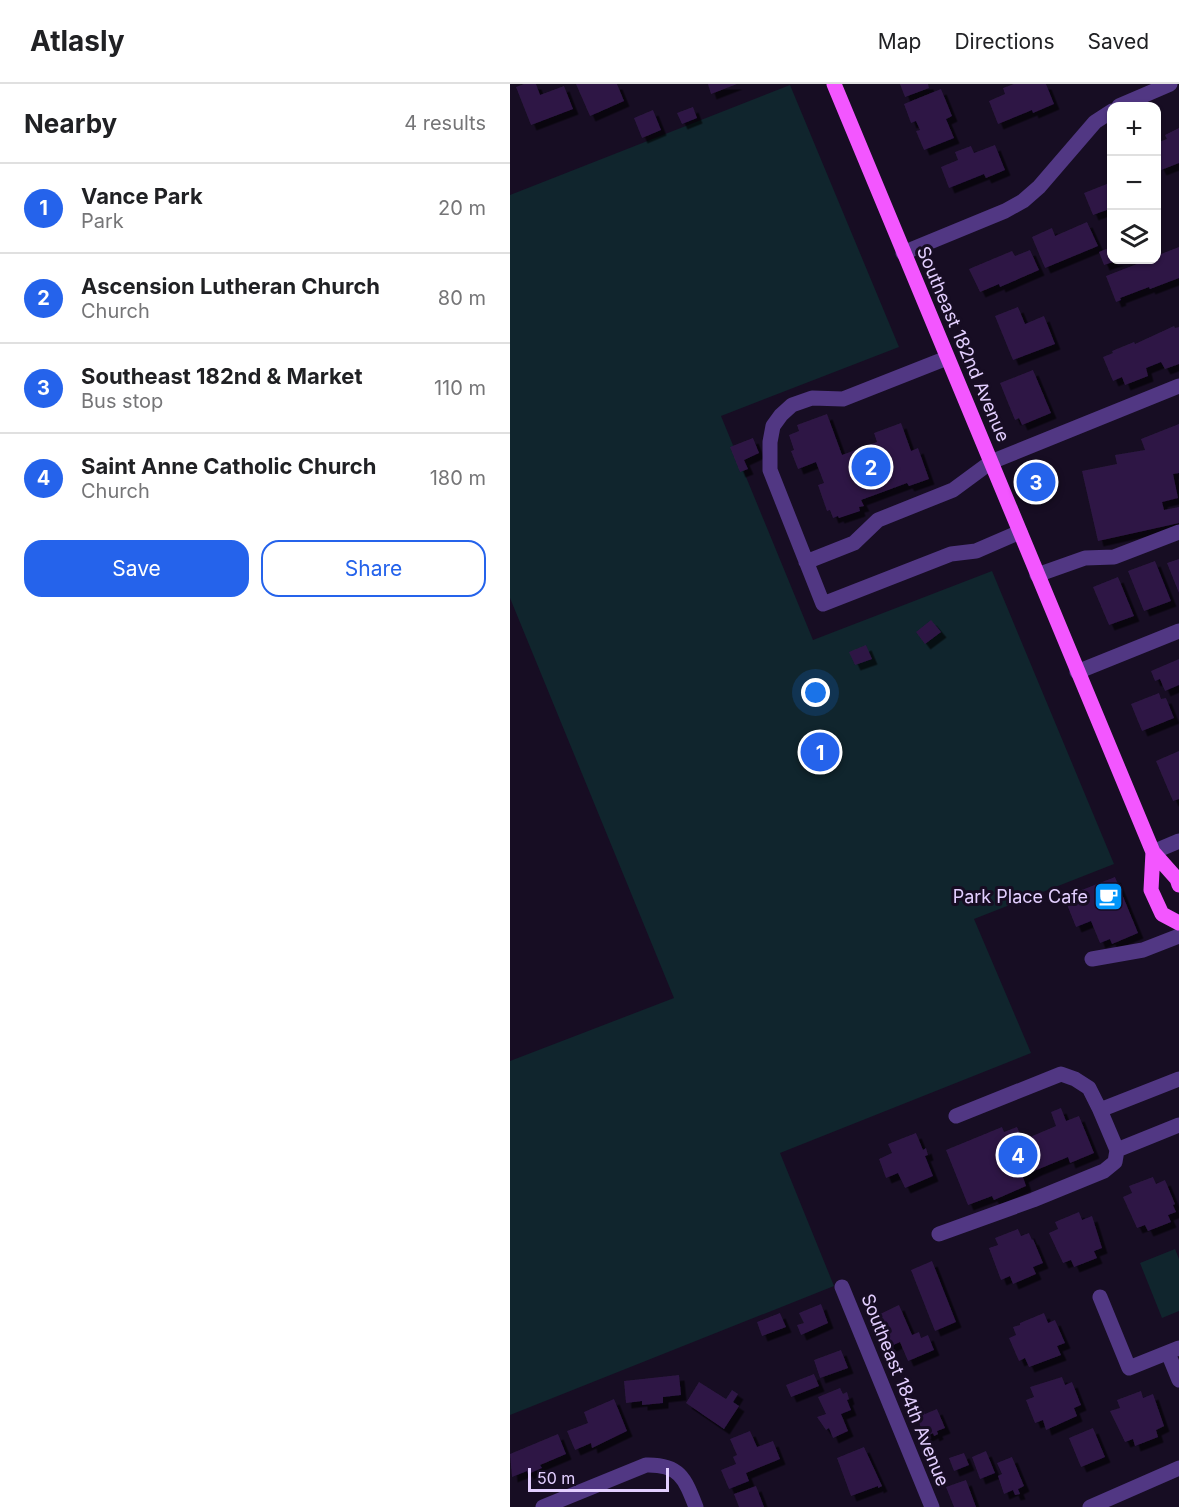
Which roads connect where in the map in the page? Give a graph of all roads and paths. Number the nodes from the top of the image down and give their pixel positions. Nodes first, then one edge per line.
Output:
1 (834, 84) edge
2 (1170, 84) edge
3 (1128, 102) edge
4 (1107, 114) edge
5 (903, 252) junction
6 (947, 358) junction
7 (1179, 386) edge
8 (991, 462) junction
9 (1020, 532) junction
10 (1179, 532) edge
11 (806, 561) junction
12 (1037, 574) junction
13 (1179, 631) edge
14 (1077, 672) junction
15 (1179, 841) edge
16 (1153, 852) junction
17 (1179, 885) edge
18 (1179, 923) edge
19 (1179, 936) edge
20 (1092, 959) dead end
21 (1179, 1079) edge
22 (1100, 1110) junction
23 (956, 1116) dead end
24 (1179, 1125) edge
25 (1117, 1150) junction
26 (939, 1233) dead end
27 (842, 1287) dead end
28 (1100, 1298) dead end
29 (1174, 1351) edge
30 (1179, 1380) edge
31 (1179, 1468) edge
32 (543, 1507) edge
33 (696, 1507) edge
34 (932, 1507) edge
35 (1090, 1507) edge

1 - 5 main road, Southeast 182nd Avenue
2 - 3 street
4 - 5 street
5 - 6 main road, Southeast 182nd Avenue
6 - 8 main road, Southeast 182nd Avenue
6 - 11 street
7 - 8 street
8 - 9 main road, Southeast 182nd Avenue
8 - 11 street
9 - 11 street
9 - 12 main road, Southeast 182nd Avenue
10 - 12 street
12 - 14 main road, Southeast 182nd Avenue
13 - 14 street
14 - 16 main road, Southeast 182nd Avenue
15 - 16 street
16 - 17 main road, Southeast 182nd Avenue
16 - 18 main road, Southeast 182nd Avenue
19 - 20 street
21 - 22 street
22 - 23 street
22 - 25 street
24 - 25 street
25 - 26 street
27 - 34 street, Southeast 184th Avenue
28 - 29 street
29 - 30 street
31 - 35 street
32 - 33 street

